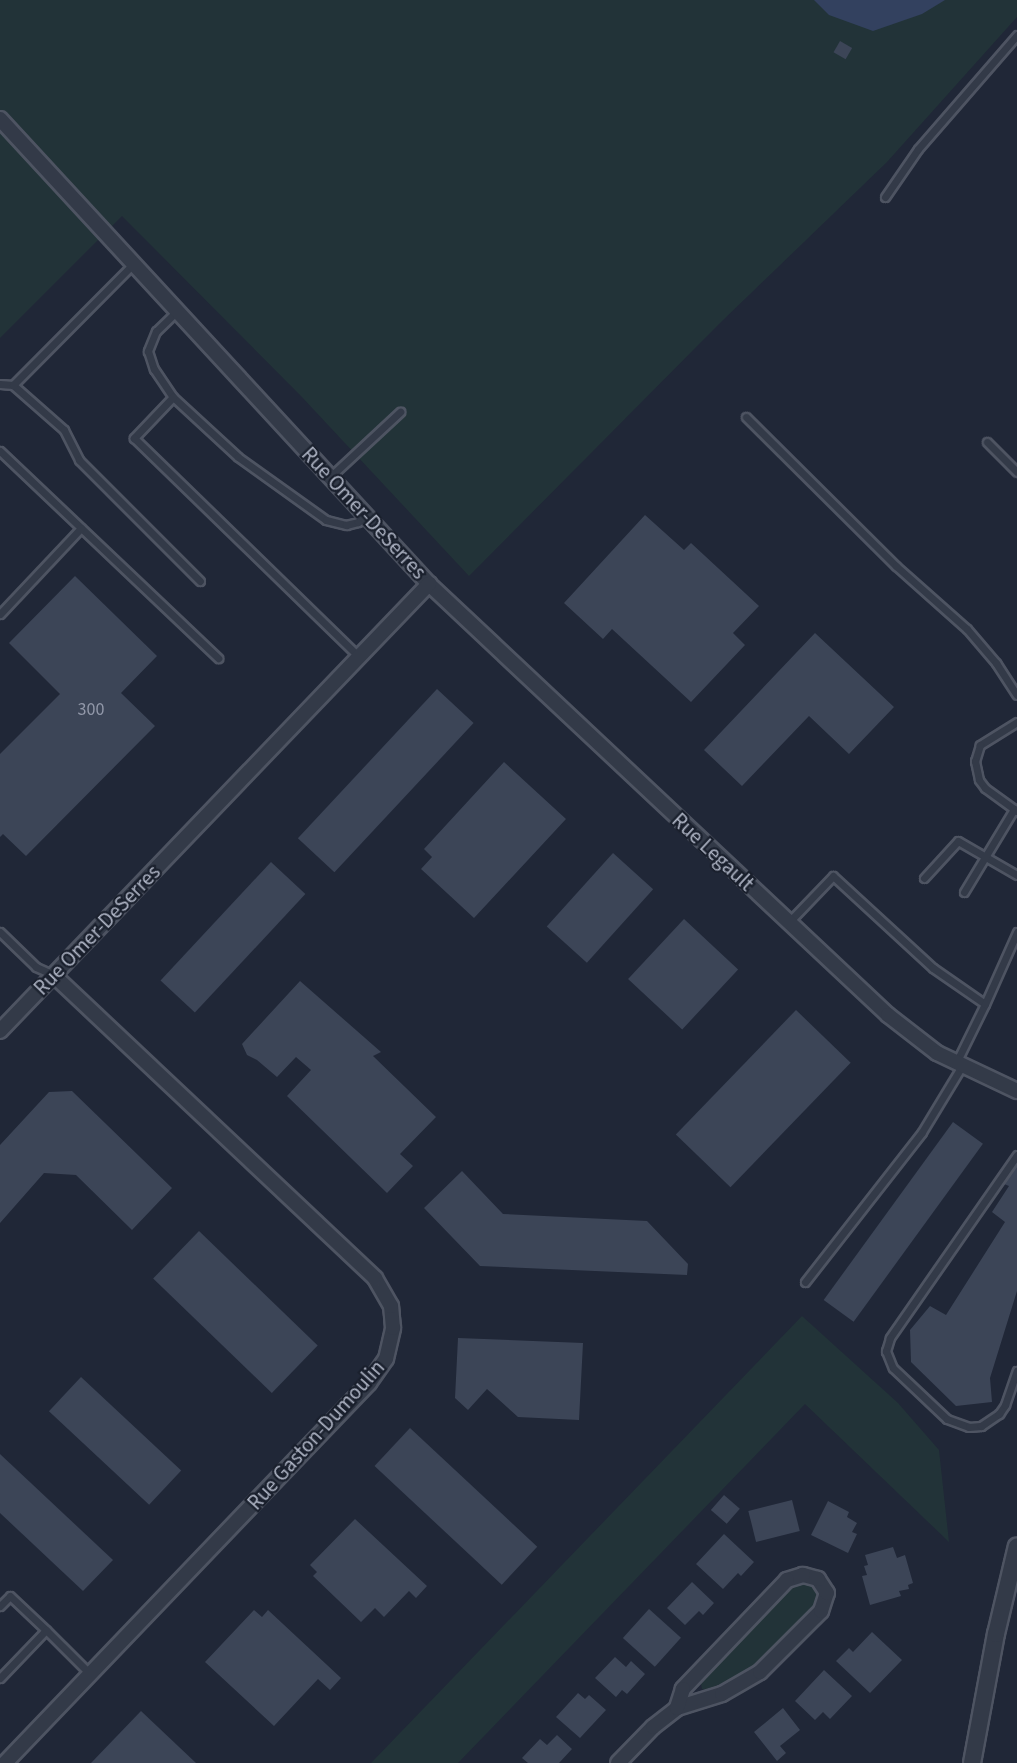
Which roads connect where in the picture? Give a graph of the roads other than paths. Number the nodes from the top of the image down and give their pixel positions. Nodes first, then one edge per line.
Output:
1 (1017, 35) edge
2 (0, 119) edge
3 (885, 197) dead end
4 (133, 264) junction
5 (177, 311) junction
6 (0, 384) edge
7 (13, 385) junction
8 (173, 397) junction
9 (400, 412) dead end
10 (746, 417) dead end
11 (987, 442) dead end
12 (0, 451) edge
13 (1017, 472) edge
14 (330, 477) junction
15 (366, 516) junction
16 (81, 528) junction
17 (200, 581) dead end
18 (429, 584) junction
19 (0, 614) edge
20 (358, 656) junction
21 (218, 658) dead end
22 (1017, 695) edge
23 (1017, 722) edge
24 (1015, 810) edge
25 (985, 857) junction
26 (1017, 874) edge
27 (924, 878) dead end
28 (964, 892) dead end
29 (788, 923) junction
30 (0, 932) edge
31 (1017, 932) edge
32 (54, 975) junction
33 (985, 1004) junction
34 (0, 1031) edge
35 (959, 1064) junction
36 (1017, 1091) edge
37 (1017, 1155) edge
38 (805, 1282) dead end
39 (1017, 1371) edge
40 (1017, 1546) edge
41 (0, 1606) edge
42 (46, 1630) junction
43 (90, 1674) junction
44 (0, 1678) edge
45 (677, 1708) junction
46 (5, 1763) edge
47 (618, 1763) edge
48 (972, 1763) edge

1 - 3 lane
2 - 4 street, Rue Omer-DeSerres
4 - 5 street, Rue Omer-DeSerres
4 - 7 lane
5 - 8 lane
5 - 14 street, Rue Omer-DeSerres
6 - 7 lane
7 - 17 lane
8 - 15 lane
8 - 20 lane
9 - 14 lane
10 - 22 lane
11 - 13 lane
12 - 16 lane
14 - 15 street, Rue Omer-DeSerres
15 - 18 street, Rue Omer-DeSerres
16 - 19 lane
16 - 21 lane
18 - 20 street, Rue Omer-DeSerres
18 - 29 street, Rue Legault
20 - 32 street, Rue Omer-DeSerres
23 - 24 lane
24 - 25 lane
25 - 26 lane
25 - 27 lane
25 - 28 lane
29 - 33 lane
29 - 35 street, Rue Legault
30 - 32 lane
31 - 33 lane
32 - 34 street, Rue Omer-DeSerres
32 - 43 street, Rue Gaston-Dumoulin
33 - 35 lane
35 - 36 street, Rue Legault
35 - 38 lane
37 - 39 lane
40 - 48 street
41 - 42 lane
42 - 43 lane
42 - 44 lane
43 - 46 street, Rue Gaston-Dumoulin
45 - 45 street
45 - 47 street

